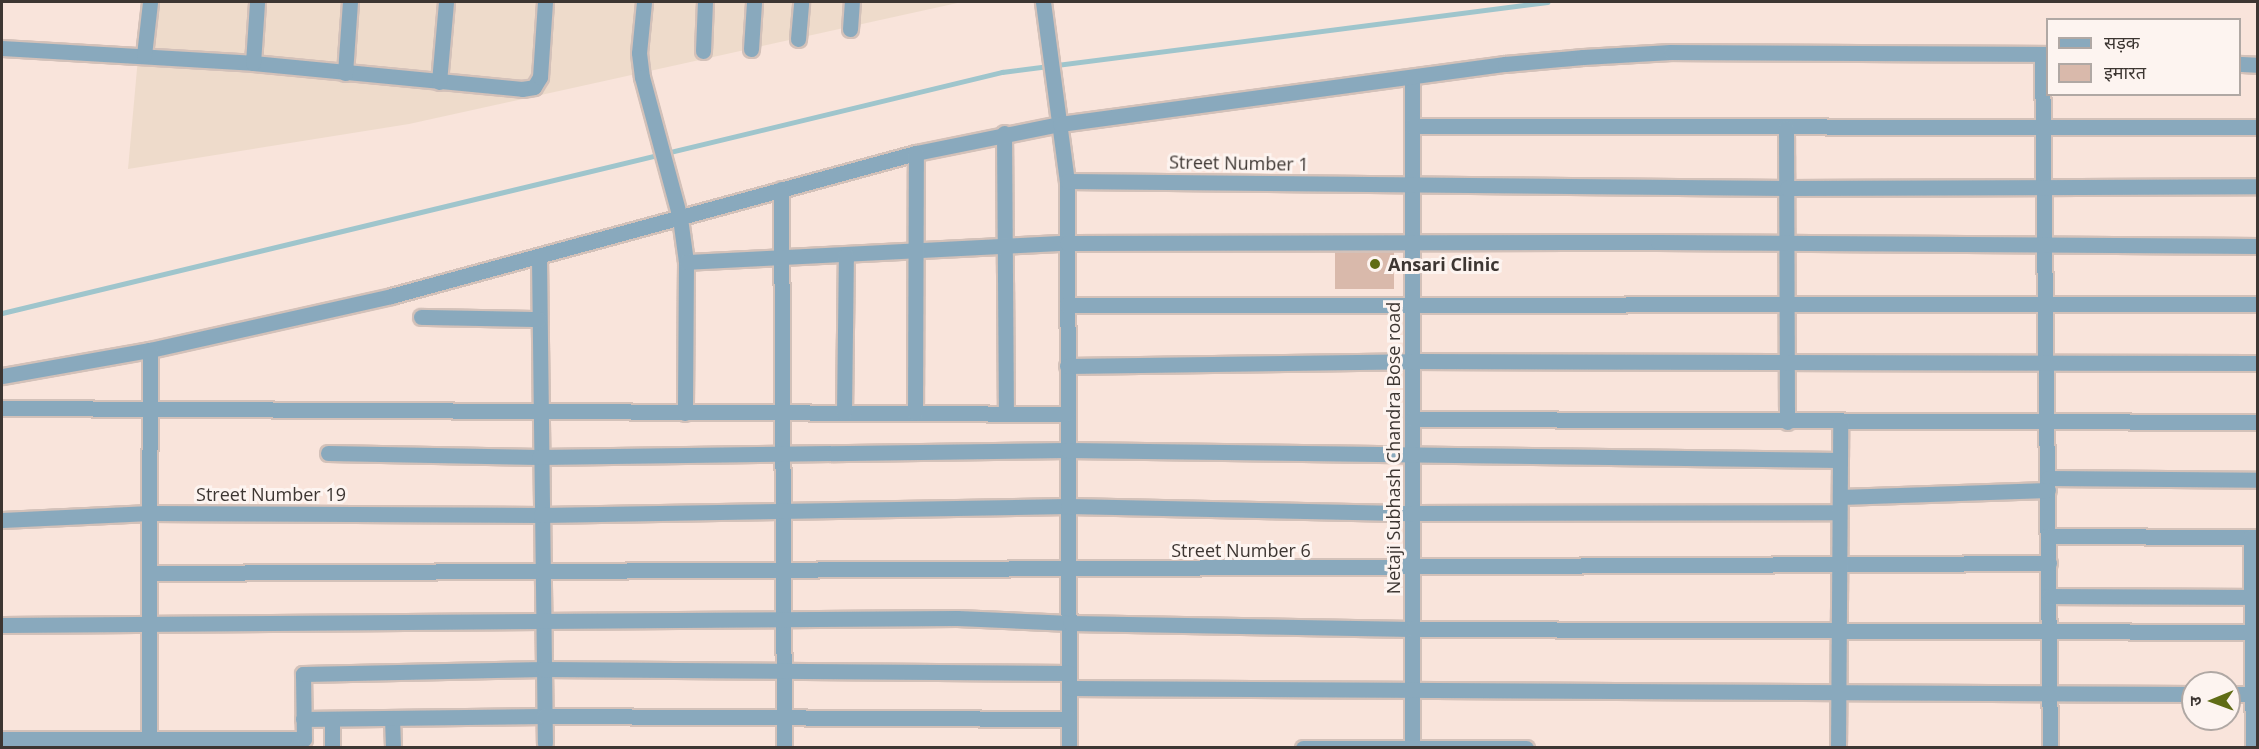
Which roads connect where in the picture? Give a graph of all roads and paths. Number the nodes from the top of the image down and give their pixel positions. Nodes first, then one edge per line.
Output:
1 (150, 2) edge
2 (257, 2) edge
3 (350, 2) edge
4 (446, 2) edge
5 (545, 2) edge
6 (644, 2) edge
7 (705, 2) edge
8 (754, 2) edge
9 (801, 2) edge
10 (852, 2) edge
11 (1043, 2) edge
12 (850, 29) dead end
13 (798, 39) dead end
14 (2, 48) edge
15 (751, 49) dead end
16 (703, 51) dead end
17 (2045, 54) edge
18 (144, 55) junction
19 (253, 63) junction
20 (2241, 64) edge
21 (2258, 65) edge
22 (345, 73) junction
23 (1412, 77) junction
24 (439, 82) junction
25 (1060, 124) junction
26 (1412, 126) junction
27 (2045, 127) junction
28 (2258, 127) edge
29 (1786, 128) junction
30 (1005, 134) junction
31 (916, 153) junction
32 (1067, 181) junction
33 (1411, 184) junction
34 (2258, 186) edge
35 (1787, 188) junction
36 (781, 189) junction
37 (2044, 189) junction
38 (678, 211) junction
39 (1067, 243) junction
40 (1412, 243) junction
41 (1788, 243) junction
42 (2045, 246) junction
43 (2258, 246) edge
44 (1005, 247) junction
45 (916, 252) junction
46 (846, 255) junction
47 (783, 257) junction
48 (539, 258) junction
49 (686, 262) junction
50 (1412, 304) junction
51 (1787, 304) junction
52 (2258, 304) edge
53 (1067, 305) junction
54 (2047, 306) junction
55 (421, 317) dead end
56 (539, 319) junction
57 (150, 350) junction
58 (1412, 361) junction
59 (1786, 363) junction
60 (2258, 363) edge
61 (2049, 364) junction
62 (1067, 366) junction
63 (2, 376) edge
64 (2, 408) edge
65 (150, 412) junction
66 (784, 412) junction
67 (539, 413) junction
68 (685, 413) junction
69 (844, 413) junction
70 (915, 413) junction
71 (1006, 414) junction
72 (1067, 414) junction
73 (1412, 419) junction
74 (2048, 421) junction
75 (1787, 422) junction
76 (1840, 422) junction
77 (2258, 422) edge
78 (1067, 450) junction
79 (328, 453) dead end
80 (782, 456) junction
81 (539, 457) junction
82 (1412, 457) junction
83 (1840, 460) junction
84 (2258, 480) edge
85 (2048, 484) junction
86 (1839, 504) junction
87 (1068, 507) junction
88 (783, 511) junction
89 (150, 513) junction
90 (1412, 513) junction
91 (541, 515) junction
92 (2, 520) edge
93 (2048, 536) junction
94 (2254, 537) edge
95 (2049, 563) junction
96 (1839, 566) junction
97 (1070, 569) junction
98 (1412, 569) junction
99 (784, 571) junction
100 (542, 572) junction
101 (150, 573) junction
102 (2049, 596) junction
103 (2252, 597) junction
104 (543, 619) junction
105 (783, 619) junction
106 (149, 623) junction
107 (1070, 623) junction
108 (2, 625) edge
109 (1412, 629) junction
110 (2252, 632) junction
111 (1839, 633) junction
112 (2049, 633) junction
113 (543, 669) junction
114 (784, 673) junction
115 (1069, 681) junction
116 (1412, 690) junction
117 (1839, 690) junction
118 (2049, 693) junction
119 (2181, 693) edge
120 (2241, 693) edge
121 (2253, 693) junction
122 (544, 716) junction
123 (784, 717) junction
124 (332, 718) junction
125 (392, 718) junction
126 (303, 719) junction
127 (1069, 719) junction
128 (2, 739) edge
129 (149, 743) edge
130 (545, 743) dead end
131 (332, 747) edge
132 (393, 747) edge
133 (784, 747) edge
134 (1069, 747) edge
135 (1304, 747) edge
136 (1412, 747) edge
137 (1526, 747) edge
138 (1838, 747) edge
139 (2050, 747) edge
140 (2253, 747) edge

1 - 18 street
2 - 19 street
3 - 22 street
4 - 24 street
5 - 24 street
6 - 38 street
7 - 16 street
8 - 15 street
9 - 13 street
10 - 12 street
11 - 25 street
14 - 18 street
17 - 23 street
17 - 27 street
18 - 19 street
19 - 22 street
20 - 21 street
22 - 24 street
23 - 25 street
23 - 26 street, Netaji Subhash Chandra Bose road
25 - 30 street
25 - 32 street
26 - 29 street
26 - 33 street, Netaji Subhash Chandra Bose road
27 - 28 street
27 - 29 street
27 - 37 street
29 - 35 street
30 - 31 street
30 - 44 street
31 - 36 street
31 - 45 street
32 - 33 street, Street Number 1
32 - 39 street
33 - 35 street, Street Number 1
33 - 40 street, Netaji Subhash Chandra Bose road
34 - 37 street, Street Number 1
35 - 37 street, Street Number 1
35 - 41 street
36 - 38 street
36 - 47 street
37 - 42 street
38 - 48 street
38 - 49 street
39 - 40 street
39 - 44 street
39 - 53 street
40 - 41 street
40 - 50 street, Netaji Subhash Chandra Bose road
41 - 42 street
41 - 51 street
42 - 43 street
42 - 54 street
44 - 45 street
44 - 71 street
45 - 46 street
45 - 70 street
46 - 47 street
46 - 69 street
47 - 49 street
47 - 66 street
48 - 56 street
48 - 57 street
49 - 68 street
50 - 51 street
50 - 53 street
50 - 58 street, Netaji Subhash Chandra Bose road
51 - 54 street
51 - 59 street
52 - 54 street
53 - 62 street
54 - 61 street
55 - 56 street
56 - 67 street
57 - 63 street
57 - 65 street
58 - 59 street
58 - 62 street
58 - 73 street, Netaji Subhash Chandra Bose road
59 - 61 street
59 - 75 street
60 - 61 street
61 - 74 street
62 - 72 street
64 - 65 street
65 - 67 street
65 - 89 street
66 - 68 street
66 - 69 street
66 - 80 street
67 - 68 street
67 - 81 street
69 - 70 street
70 - 71 street
71 - 72 street
72 - 78 street
73 - 75 street
73 - 82 street, Netaji Subhash Chandra Bose road
74 - 76 street
74 - 77 street
74 - 85 street
75 - 76 street
76 - 83 street
78 - 80 street
78 - 82 street
78 - 87 street
79 - 81 street
80 - 81 street
80 - 88 street
81 - 91 street
82 - 83 street
82 - 90 street, Netaji Subhash Chandra Bose road
83 - 86 street
84 - 85 street, Street Number 19
85 - 86 street, Street Number 19
85 - 93 street
86 - 90 street, Street Number 19
86 - 96 street
87 - 88 street, Street Number 19
87 - 90 street, Street Number 19
87 - 97 street
88 - 91 street, Street Number 19
88 - 99 street
89 - 91 street, Street Number 19
89 - 92 street, Street Number 19
89 - 101 street
90 - 98 street, Netaji Subhash Chandra Bose road
91 - 100 street
93 - 94 street
93 - 95 street
94 - 103 street
95 - 96 street, Street Number 6
95 - 102 street
96 - 98 street, Street Number 6
96 - 111 street
97 - 98 street, Street Number 6
97 - 99 street, Street Number 6
97 - 107 street
98 - 109 street, Netaji Subhash Chandra Bose road
99 - 100 street, Street Number 6
99 - 105 street
100 - 101 street, Street Number 6
100 - 104 street
101 - 106 street
102 - 103 street
102 - 112 street
103 - 110 street
104 - 105 street
104 - 106 street
104 - 113 street
105 - 107 street
105 - 114 street
106 - 108 street
106 - 129 street
107 - 109 street
107 - 115 street
109 - 111 street
109 - 116 street, Netaji Subhash Chandra Bose road
110 - 112 street
110 - 121 street
111 - 112 street
111 - 117 street
112 - 118 street
113 - 114 street
113 - 122 street
113 - 126 street
114 - 115 street
114 - 123 street
115 - 116 street
115 - 127 street
116 - 117 street
116 - 136 street, Netaji Subhash Chandra Bose road
117 - 118 street
117 - 138 street
118 - 119 street
118 - 139 street
120 - 121 street
121 - 140 street
122 - 123 street
122 - 125 street
122 - 130 street
123 - 127 street
123 - 133 street
124 - 125 street
124 - 126 street
124 - 131 street
125 - 132 street
126 - 129 street
127 - 134 street
128 - 129 street
135 - 136 street
136 - 137 street

